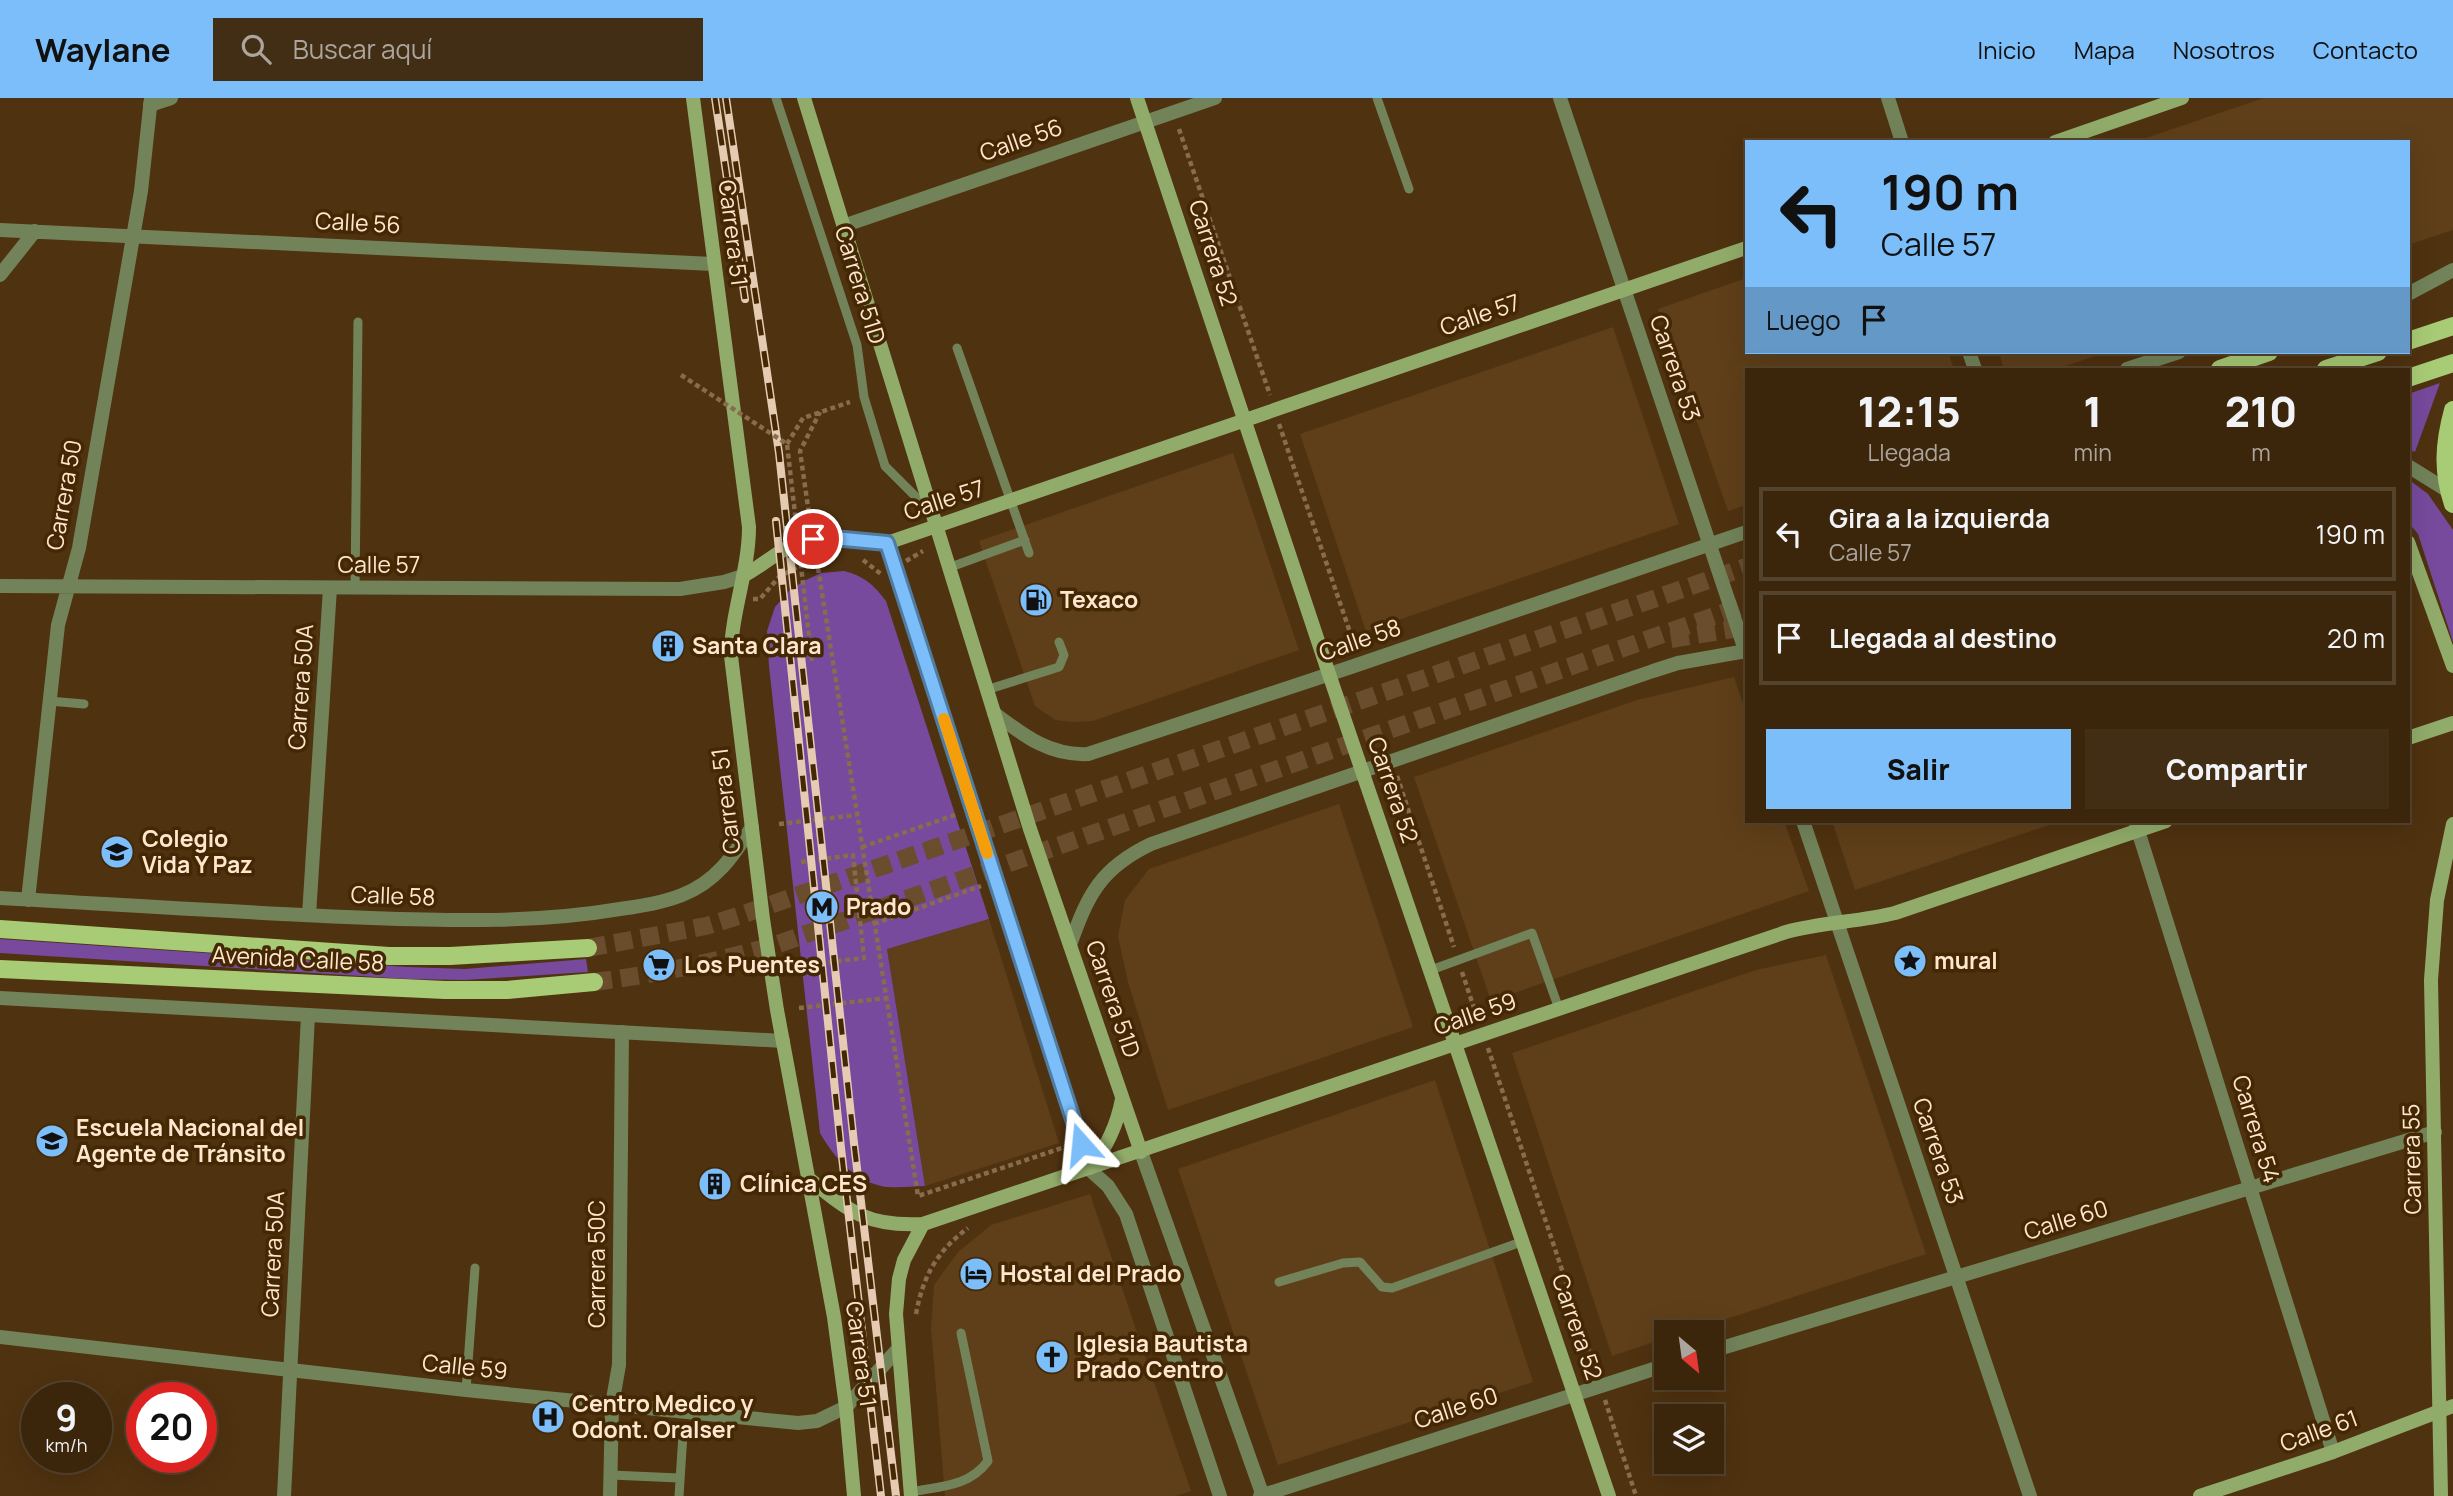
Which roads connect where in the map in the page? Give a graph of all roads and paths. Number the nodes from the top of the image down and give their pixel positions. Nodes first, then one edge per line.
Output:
1 (171, 98) edge
2 (693, 98) edge
3 (776, 98) edge
4 (804, 98) edge
5 (1137, 98) edge
6 (1214, 98) edge
7 (1377, 98) edge
8 (1560, 98) edge
9 (1888, 98) edge
10 (2182, 98) edge
11 (150, 102) edge
12 (1173, 112) junction
13 (1145, 122) junction
14 (1901, 140) edge
15 (2061, 140) edge
16 (1409, 189) dead end
17 (843, 226) junction
18 (0, 230) edge
19 (35, 231) junction
20 (132, 235) junction
21 (1745, 248) edge
22 (713, 264) junction
23 (2453, 270) edge
24 (0, 275) edge
25 (1625, 289) junction
26 (2410, 293) edge
27 (358, 322) dead end
28 (2453, 326) edge
29 (2410, 340) edge
30 (957, 348) dead end
31 (2173, 354) edge
32 (2263, 354) edge
33 (2372, 354) edge
34 (2453, 363) edge
35 (2130, 368) edge
36 (2223, 368) edge
37 (2329, 368) edge
38 (681, 375) dead end
39 (2410, 378) edge
40 (1269, 395) dead end
41 (864, 397) junction
42 (2453, 410) edge
43 (820, 412) junction
44 (1245, 421) junction
45 (1281, 427) dead end
46 (787, 444) junction
47 (2410, 467) edge
48 (2451, 496) edge
49 (1012, 502) junction
50 (931, 512) junction
51 (810, 521) dead end
52 (936, 528) junction
53 (1745, 532) edge
54 (1025, 540) junction
55 (887, 543) junction
56 (1710, 544) junction
57 (1029, 552) dead end
58 (2410, 553) edge
59 (859, 556) dead end
60 (816, 558) dead end
61 (818, 568) dead end
62 (948, 568) junction
63 (882, 575) dead end
64 (743, 576) junction
65 (2415, 579) edge
66 (0, 586) edge
67 (68, 587) junction
68 (330, 588) junction
69 (355, 588) junction
70 (760, 599) dead end
71 (1059, 642) dead end
72 (1355, 646) dead end
73 (1745, 649) edge
74 (1745, 652) edge
75 (812, 662) dead end
76 (2453, 667) edge
77 (1329, 674) junction
78 (986, 690) junction
79 (50, 701) junction
80 (84, 704) dead end
81 (993, 713) junction
82 (2453, 723) edge
83 (2410, 737) edge
84 (1362, 771) junction
85 (1397, 776) dead end
86 (958, 814) dead end
87 (857, 815) junction
88 (1804, 823) edge
89 (779, 824) dead end
90 (2453, 824) edge
91 (2137, 825) edge
92 (752, 827) junction
93 (862, 847) junction
94 (801, 862) dead end
95 (981, 886) dead end
96 (0, 898) edge
97 (28, 900) junction
98 (871, 902) junction
99 (859, 904) junction
100 (309, 915) junction
101 (1837, 923) junction
102 (874, 924) junction
103 (0, 929) edge
104 (1070, 945) junction
105 (588, 948) tunnel mouth
106 (1458, 960) junction
107 (811, 964) dead end
108 (0, 969) edge
109 (1430, 970) junction
110 (594, 982) tunnel mouth
111 (0, 998) edge
112 (887, 998) junction
113 (799, 1008) dead end
114 (1559, 1010) junction
115 (308, 1015) junction
116 (622, 1032) junction
117 (1484, 1035) junction
118 (783, 1041) junction
119 (1456, 1045) junction
120 (1122, 1097) junction
121 (2435, 1132) junction
122 (1065, 1147) dead end
123 (1141, 1152) junction
124 (1089, 1169) junction
125 (808, 1178) junction
126 (2250, 1188) junction
127 (923, 1224) junction
128 (972, 1226) dead end
129 (1524, 1241) junction
130 (475, 1268) dead end
131 (1956, 1277) junction
132 (1279, 1282) dead end
133 (916, 1323) dead end
134 (961, 1334) dead end
135 (0, 1337) edge
136 (1724, 1347) edge
137 (898, 1349) junction
138 (1590, 1354) dead end
139 (1654, 1369) edge
140 (290, 1371) junction
141 (466, 1390) junction
142 (1576, 1393) junction
143 (612, 1405) junction
144 (846, 1408) junction
145 (2446, 1408) edge
146 (1609, 1412) dead end
147 (683, 1434) dead end
148 (2333, 1451) junction
149 (611, 1475) junction
150 (679, 1478) junction
151 (911, 1494) edge
152 (284, 1496) edge
153 (610, 1496) edge
154 (679, 1496) edge
155 (854, 1496) edge
156 (1220, 1496) edge
157 (1262, 1496) edge
158 (1609, 1496) edge
159 (1636, 1496) edge
160 (2030, 1496) edge
161 (2200, 1496) edge
162 (2441, 1496) edge

1 - 11 street
2 - 22 main road, Carrera 51
3 - 41 lane, Carrera 51D
4 - 17 main road, Carrera 51D
5 - 13 main road, Carrera 52
6 - 12 street, Calle 56
7 - 16 lane
8 - 25 street, Carrera 53
9 - 14 street
10 - 15 main road
11 - 20 street, Carrera 50
12 - 13 street, Calle 56
12 - 40 path
13 - 17 street, Calle 56
13 - 44 main road, Carrera 52
17 - 50 main road, Carrera 51D
18 - 19 street, Calle 56
19 - 20 street, Calle 56
19 - 24 street
20 - 22 street, Calle 56
20 - 67 street, Carrera 50
21 - 25 main road, Calle 57
22 - 64 main road, Carrera 51
23 - 26 street
25 - 44 main road, Calle 57
25 - 56 street, Carrera 53
27 - 69 lane
28 - 29 main road
30 - 49 lane
31 - 35 street
32 - 36 main road
33 - 37 main road
34 - 39 main road
38 - 46 path, bridge
41 - 43 path
41 - 50 lane, Carrera 51D
42 - 48 main road
43 - 46 path
43 - 51 path
44 - 49 main road, Calle 57
44 - 77 main road, Carrera 52
45 - 72 path
46 - 75 path, bridge
47 - 48 street
49 - 52 main road, Calle 57
49 - 54 lane
50 - 52 main road, Carrera 51D
52 - 55 main road, Calle 57
52 - 62 main road, Carrera 51D
53 - 56 street, Calle 58
54 - 57 lane
54 - 62 lane
55 - 64 main road, Calle 57
55 - 124 lane
56 - 73 street, Carrera 53
56 - 77 street, Calle 58
58 - 65 main road
59 - 63 path
60 - 70 path
61 - 87 path
62 - 78 main road, Carrera 51D
64 - 69 street, Calle 57
64 - 92 main road, Carrera 51
65 - 76 main road
66 - 67 street, Calle 57
67 - 68 street, Calle 57
67 - 79 street, Carrera 50
68 - 69 street, Calle 57
68 - 100 street, Carrera 50A
71 - 78 lane
74 - 84 street
77 - 81 street, Calle 58
77 - 84 main road, Carrera 52
78 - 81 main road, Carrera 51D
79 - 80 lane
79 - 97 street, Carrera 50
81 - 104 main road, Carrera 51D
82 - 83 main road
84 - 104 street
84 - 109 main road, Carrera 52
85 - 106 path
86 - 93 path
87 - 89 path
87 - 93 path
88 - 101 street, Carrera 53
90 - 121 main road, Carrera 55
91 - 101 main road, Calle 59
91 - 126 street, Carrera 54
92 - 100 street, Calle 58
92 - 118 main road, Carrera 51
93 - 98 path
94 - 99 path
95 - 102 path
96 - 97 street, Calle 58
97 - 100 street, Calle 58
98 - 99 path
98 - 102 path
99 - 107 path
101 - 114 main road, Calle 59
101 - 131 street, Carrera 53
102 - 112 path
103 - 105 main road, Avenida Calle 58
104 - 120 main road, Carrera 51D
106 - 109 lane
106 - 114 lane
106 - 117 path
108 - 110 main road, Avenida Calle 58
109 - 119 main road, Carrera 52
111 - 115 street
112 - 113 path
112 - 122 path
114 - 117 main road, Calle 59
115 - 116 street
115 - 140 street, Carrera 50A
116 - 118 street
116 - 143 street, Carrera 50C
117 - 119 main road, Calle 59
117 - 138 path
118 - 125 main road, Carrera 51
119 - 123 main road, Calle 59
119 - 129 main road, Carrera 52
120 - 123 main road, Carrera 51D
120 - 124 main road
121 - 126 street, Calle 60
121 - 145 main road, Carrera 55
123 - 124 main road, Calle 59
123 - 157 street, Carrera 51D
124 - 127 main road, Calle 59
124 - 156 street
125 - 127 main road, Calle 59
125 - 144 main road, Carrera 51
126 - 131 street, Calle 60
126 - 148 street, Carrera 54
127 - 137 main road, Carrera 51
128 - 133 path
129 - 132 lane
129 - 142 main road, Carrera 52
130 - 141 lane
131 - 136 street, Calle 60
131 - 160 street, Carrera 53
134 - 151 lane
135 - 140 street, Calle 59
137 - 144 street, Calle 59
137 - 151 main road, Carrera 51
139 - 142 street, Calle 60
140 - 141 street, Calle 59
140 - 152 street, Carrera 50A
141 - 143 street, Calle 59
142 - 157 street, Calle 60
142 - 158 main road, Carrera 52
143 - 144 street, Calle 59
143 - 149 street, Carrera 50C
144 - 155 main road, Carrera 51
145 - 148 main road, Calle 61
145 - 162 main road, Carrera 55
146 - 159 path
147 - 150 lane
148 - 161 main road, Calle 61
149 - 150 lane
149 - 153 street, Carrera 50C
150 - 154 lane

